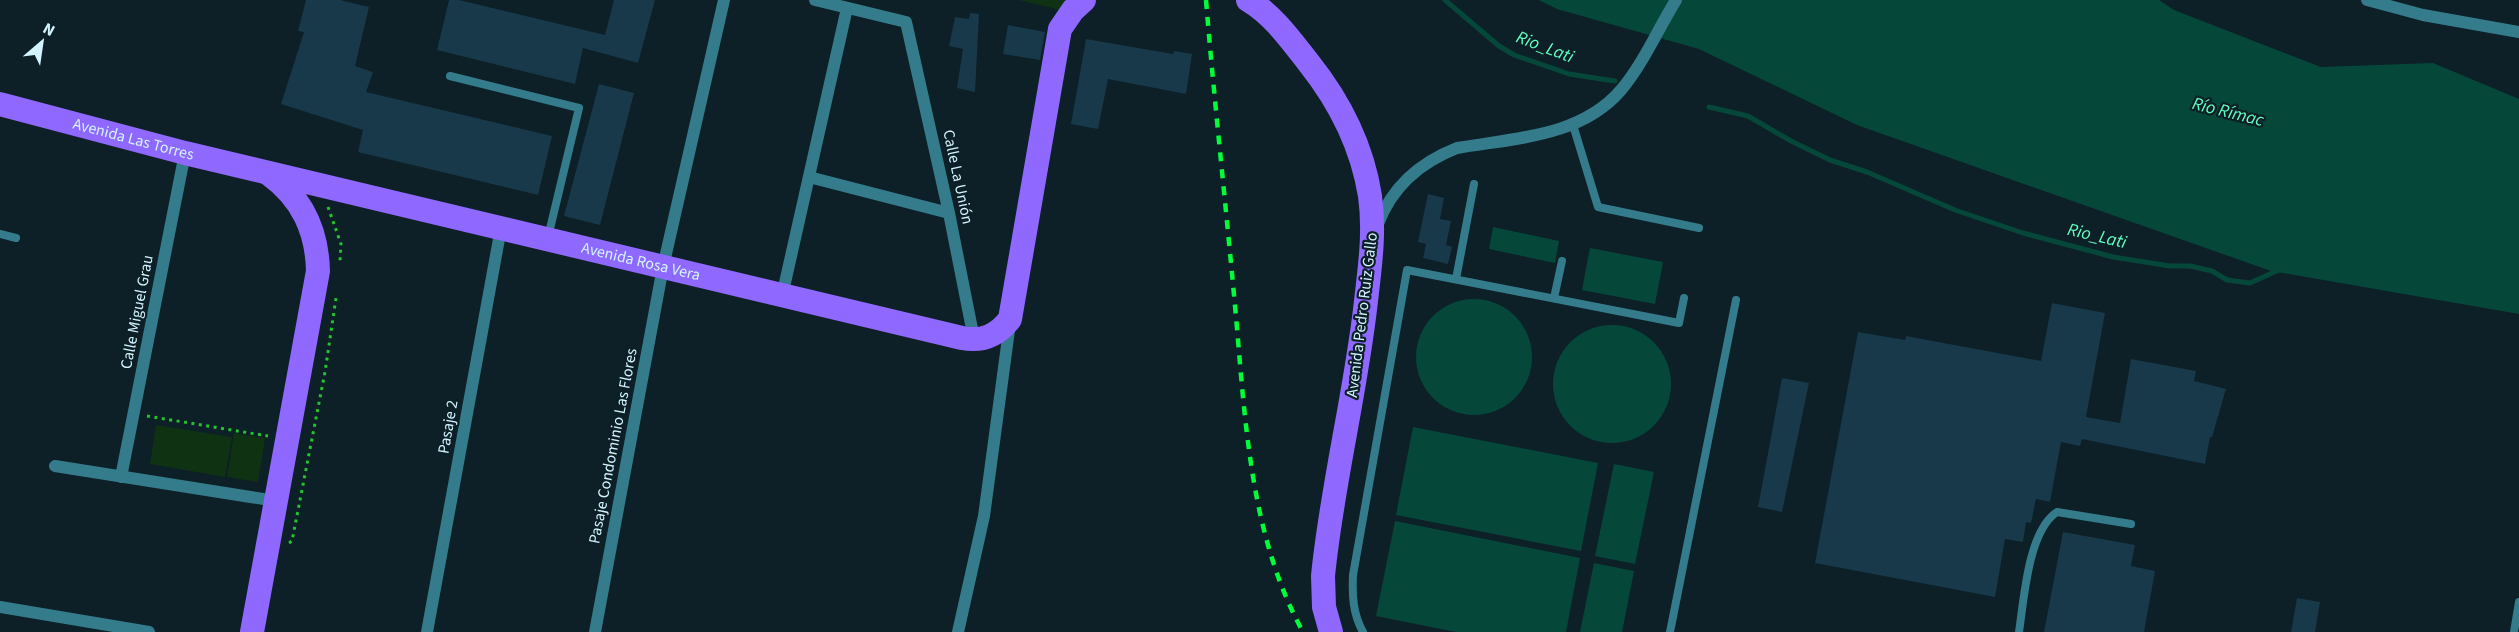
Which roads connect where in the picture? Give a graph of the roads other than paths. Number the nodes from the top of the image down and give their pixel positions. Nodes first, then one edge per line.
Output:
1 (724, 0) edge
2 (815, 0) edge
3 (1084, 0) edge
4 (1248, 0) edge
5 (1676, 0) edge
6 (2367, 0) edge
7 (847, 8) junction
8 (2519, 32) edge
9 (450, 76) dead end
10 (0, 104) edge
11 (1573, 125) junction
12 (185, 153) junction
13 (267, 172) junction
14 (809, 177) junction
15 (1474, 184) dead end
16 (949, 213) junction
17 (501, 228) junction
18 (1699, 228) dead end
19 (0, 234) edge
20 (1373, 237) junction
21 (16, 238) dead end
22 (548, 239) junction
23 (1562, 261) dead end
24 (663, 267) junction
25 (1456, 279) junction
26 (782, 296) junction
27 (1554, 298) junction
28 (1684, 298) dead end
29 (1736, 300) dead end
30 (1010, 319) junction
31 (975, 339) junction
32 (55, 466) dead end
33 (121, 477) junction
34 (276, 501) junction
35 (2131, 524) dead end
36 (2519, 602) edge
37 (0, 608) edge
38 (150, 632) edge
39 (252, 632) edge
40 (427, 632) edge
41 (595, 632) edge
42 (958, 632) edge
43 (1331, 632) edge
44 (1363, 632) edge
45 (1670, 632) edge
46 (2019, 632) edge
47 (2514, 632) edge

1 - 24 street, Pasaje Condominio Las Flores
2 - 7 street
3 - 30 highway
4 - 20 highway, Avenida Pedro Ruiz Gallo
5 - 11 street
6 - 8 street
7 - 14 street
7 - 16 street, Calle La Unión
9 - 22 lane
10 - 12 highway, Avenida Las Torres
11 - 18 lane
11 - 20 street
12 - 13 highway, Avenida Las Torres
12 - 33 street, Calle Miguel Grau
13 - 17 highway, Avenida Rosa Vera
13 - 34 highway
14 - 16 street
14 - 26 street
15 - 25 lane
16 - 31 street, Calle La Unión
17 - 22 highway, Avenida Rosa Vera
17 - 40 street, Pasaje 2
19 - 21 lane
20 - 43 highway, Avenida Pedro Ruiz Gallo
22 - 24 highway, Avenida Rosa Vera
23 - 27 lane
24 - 26 highway, Avenida Rosa Vera
24 - 41 street, Pasaje Condominio Las Flores
25 - 27 lane
25 - 44 lane
26 - 31 highway, Avenida Rosa Vera
27 - 28 lane
29 - 45 lane
30 - 31 highway
30 - 42 street
32 - 33 street
33 - 34 street
34 - 39 highway
35 - 46 lane
36 - 47 lane
37 - 38 street

